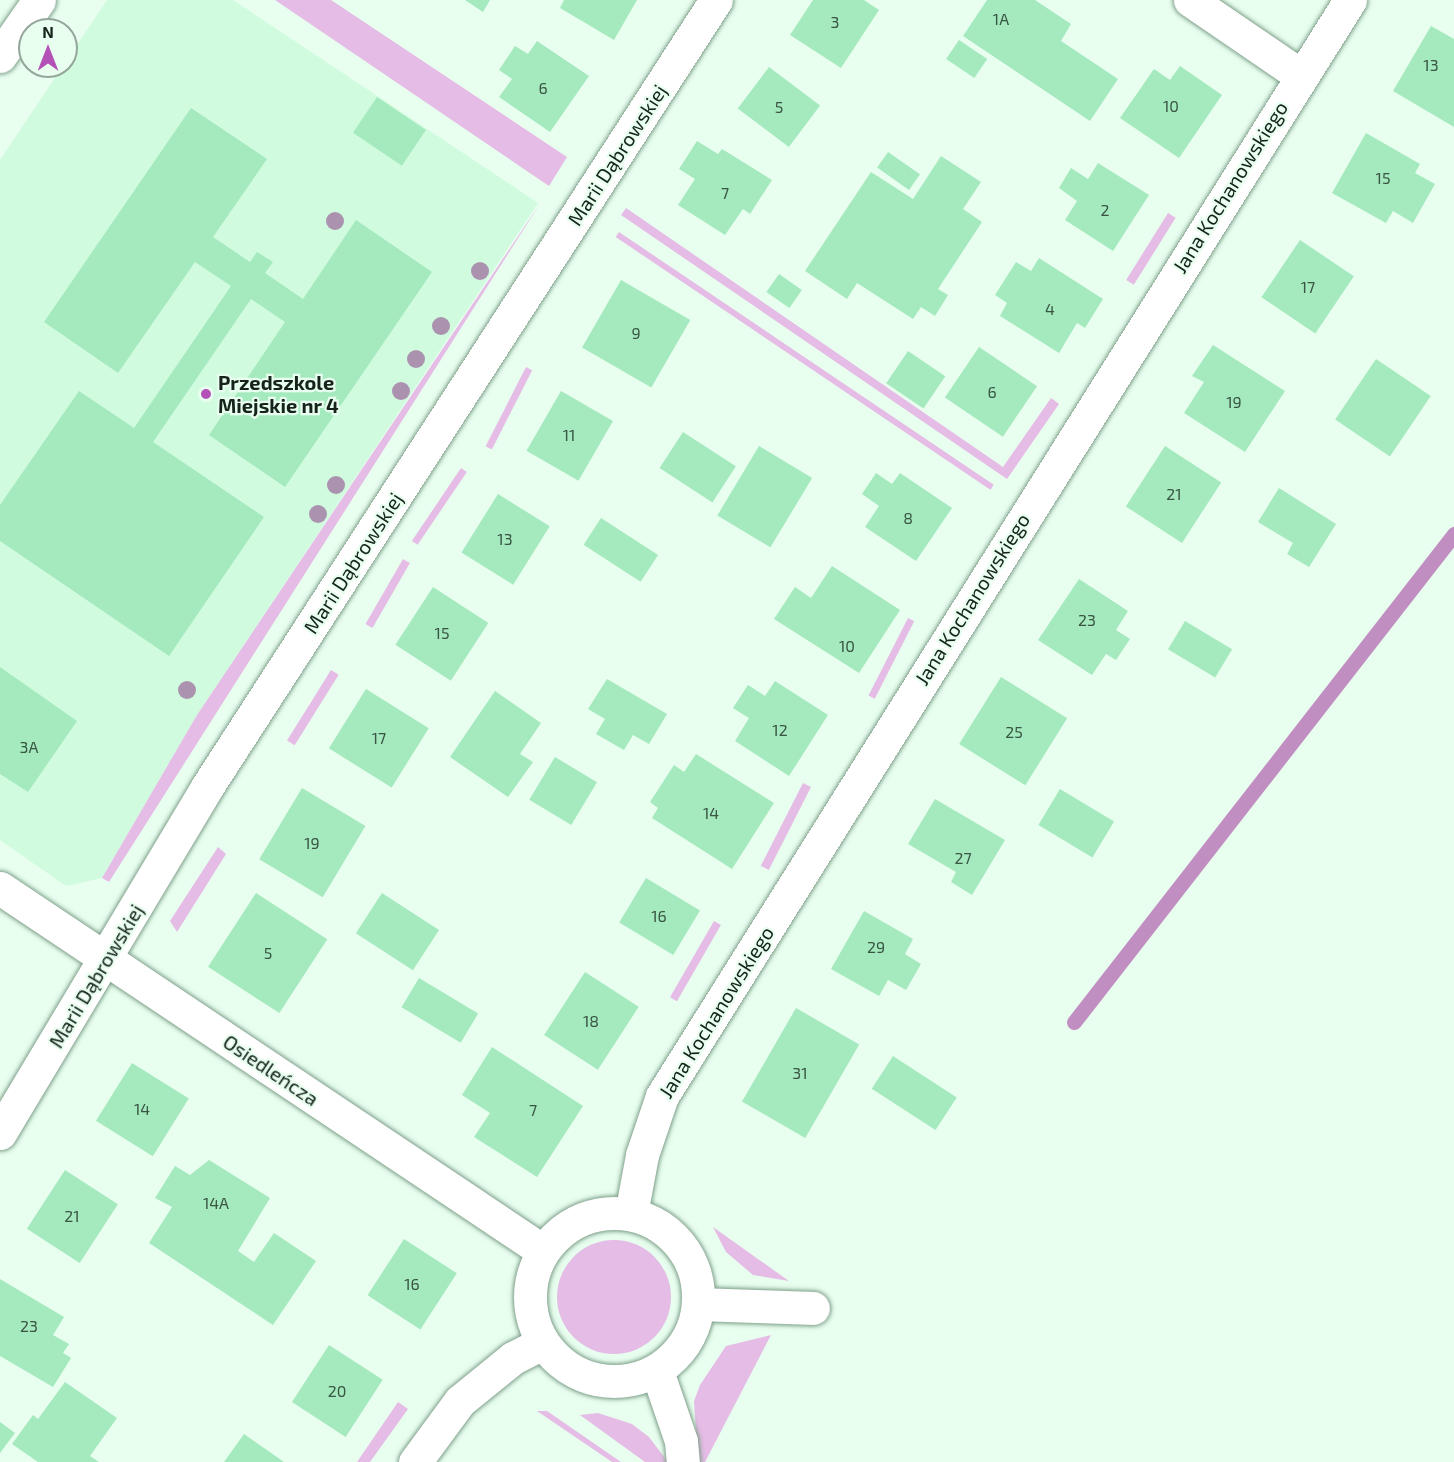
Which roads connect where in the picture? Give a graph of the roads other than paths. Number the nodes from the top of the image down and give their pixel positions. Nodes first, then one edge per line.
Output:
1 (39, 0) edge
2 (717, 0) edge
3 (1190, 0) edge
4 (1350, 0) edge
5 (0, 56) edge
6 (1300, 75) junction
7 (0, 888) edge
8 (106, 959) junction
9 (0, 1132) edge
10 (631, 1214) junction
11 (543, 1251) junction
12 (699, 1304) junction
13 (813, 1308) dead end
14 (542, 1343) junction
15 (657, 1371) junction
16 (415, 1462) edge
17 (683, 1462) edge

1 - 5 street
2 - 8 street, Marii Dąbrowskiej
3 - 6 street
4 - 6 street, Jana Kochanowskiego
6 - 10 street, Jana Kochanowskiego
7 - 8 street, Osiedleńcza
8 - 9 street, Marii Dąbrowskiej
8 - 11 street, Osiedleńcza
10 - 11 street
10 - 12 street
11 - 14 street
12 - 13 street
12 - 15 street
14 - 15 street
14 - 16 street
15 - 17 street

